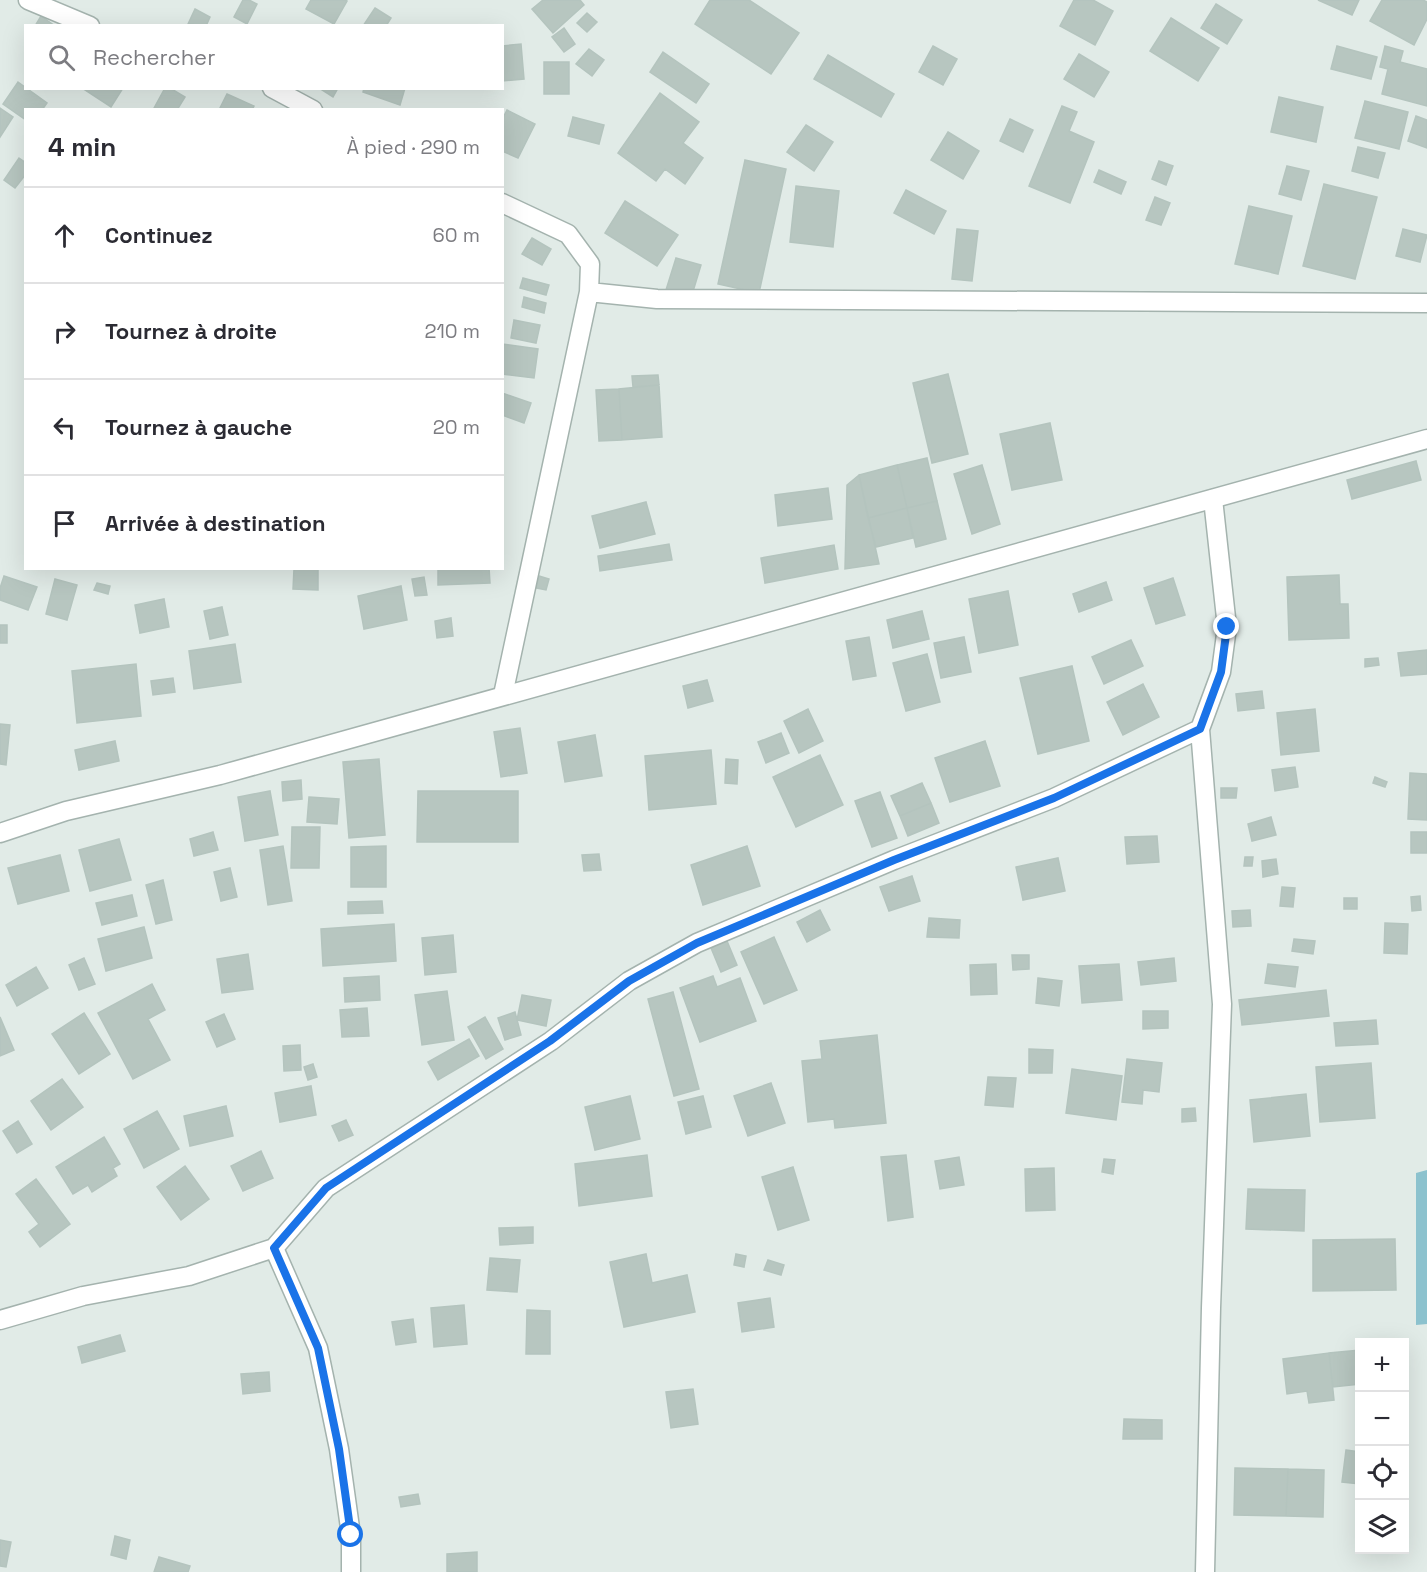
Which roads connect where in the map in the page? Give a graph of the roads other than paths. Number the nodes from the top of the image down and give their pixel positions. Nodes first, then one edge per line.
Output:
1 (28, 0) edge
2 (85, 24) edge
3 (276, 90) edge
4 (309, 108) edge
5 (504, 204) edge
6 (589, 292) junction
7 (1427, 303) edge
8 (1427, 439) edge
9 (1213, 499) junction
10 (502, 695) junction
11 (1200, 729) junction
12 (0, 833) edge
13 (274, 1248) junction
14 (0, 1320) edge
15 (351, 1572) edge
16 (1205, 1572) edge

1 - 2 street
3 - 4 street
5 - 6 street
6 - 7 street
6 - 10 street
8 - 9 street
9 - 10 street
9 - 11 street
10 - 12 street
11 - 13 street
11 - 16 street
13 - 14 street
13 - 15 street

